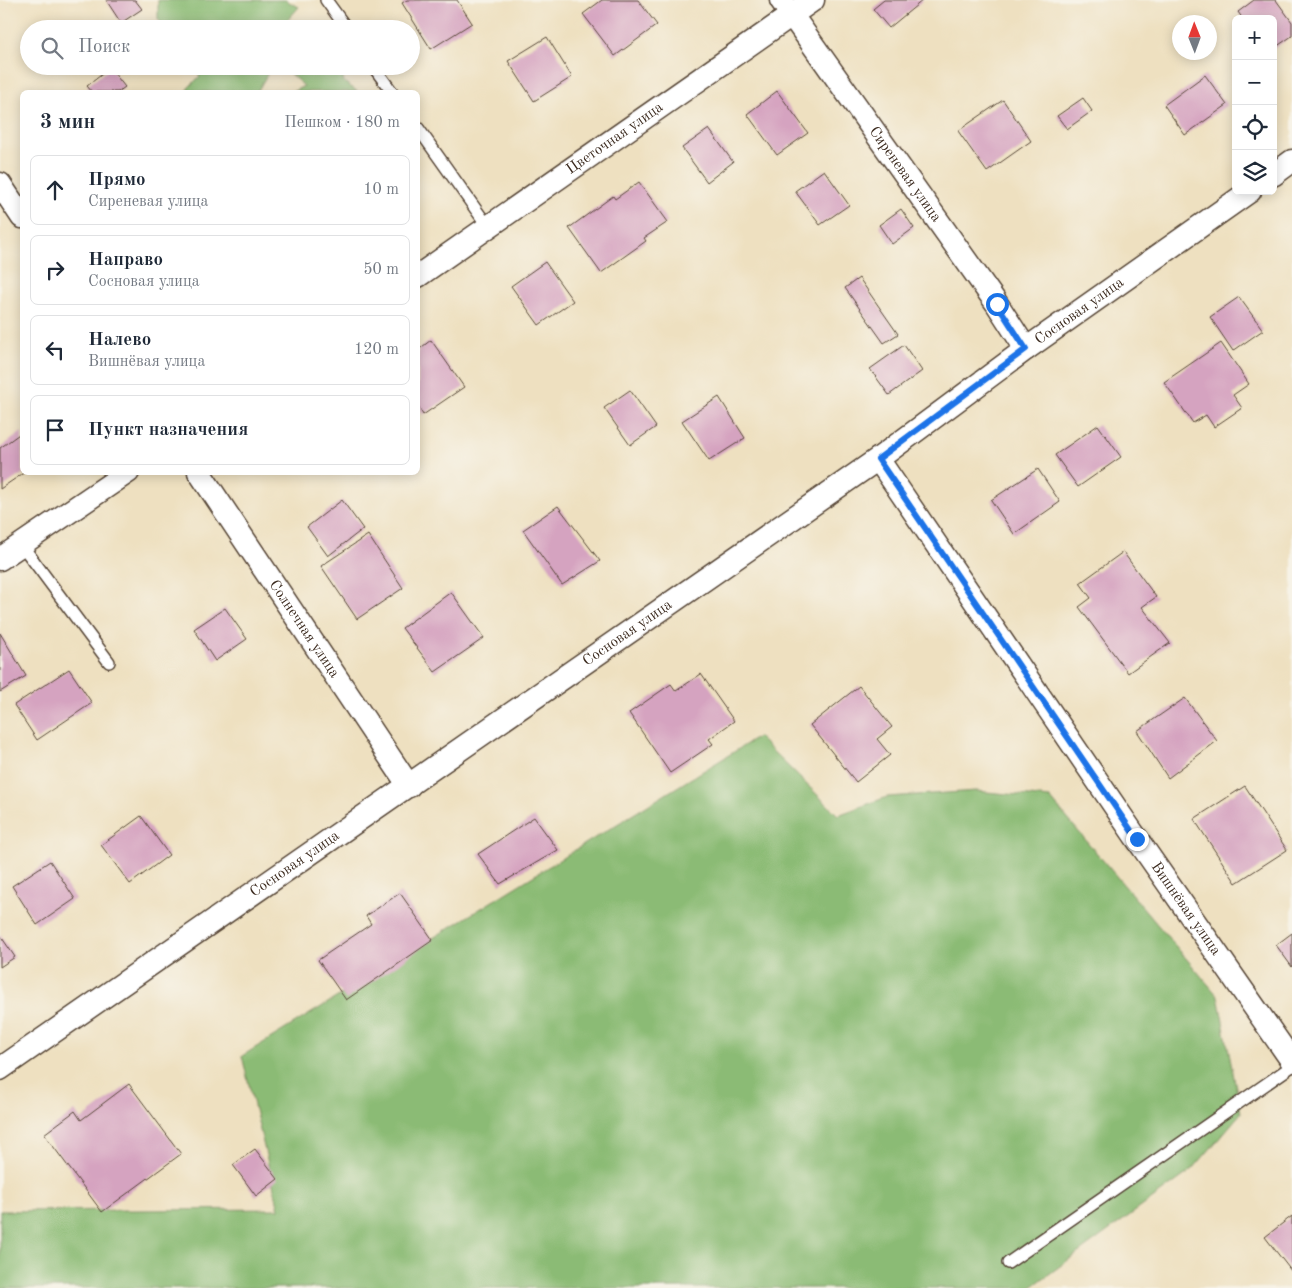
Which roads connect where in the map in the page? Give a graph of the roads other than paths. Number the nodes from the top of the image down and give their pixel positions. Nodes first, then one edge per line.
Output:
1 (326, 0) edge
2 (813, 0) edge
3 (786, 7) edge
4 (340, 20) edge
5 (380, 75) edge
6 (391, 90) edge
7 (420, 131) edge
8 (1292, 162) edge
9 (1277, 172) edge
10 (0, 184) edge
11 (1244, 195) edge
12 (20, 214) edge
13 (489, 228) junction
14 (420, 275) edge
15 (1026, 349) junction
16 (878, 459) junction
17 (124, 475) edge
18 (201, 475) edge
19 (22, 544) junction
20 (0, 559) edge
21 (109, 662) dead end
22 (409, 786) junction
23 (1292, 1061) edge
24 (1292, 1066) edge
25 (0, 1069) edge
26 (1008, 1263) dead end

1 - 4 lane
2 - 3 street, Цветочная улица
3 - 13 street, Цветочная улица
3 - 15 street, Сиреневая улица
5 - 6 lane
7 - 13 lane
8 - 9 street
10 - 12 street
11 - 15 street, Сосновая улица
13 - 14 street, Цветочная улица
15 - 16 street, Сосновая улица
16 - 22 street, Сосновая улица
16 - 23 street, Вишнёвая улица
17 - 19 street
18 - 22 street, Солнечная улица
19 - 20 street
19 - 21 lane
22 - 25 street, Сосновая улица
24 - 26 lane

